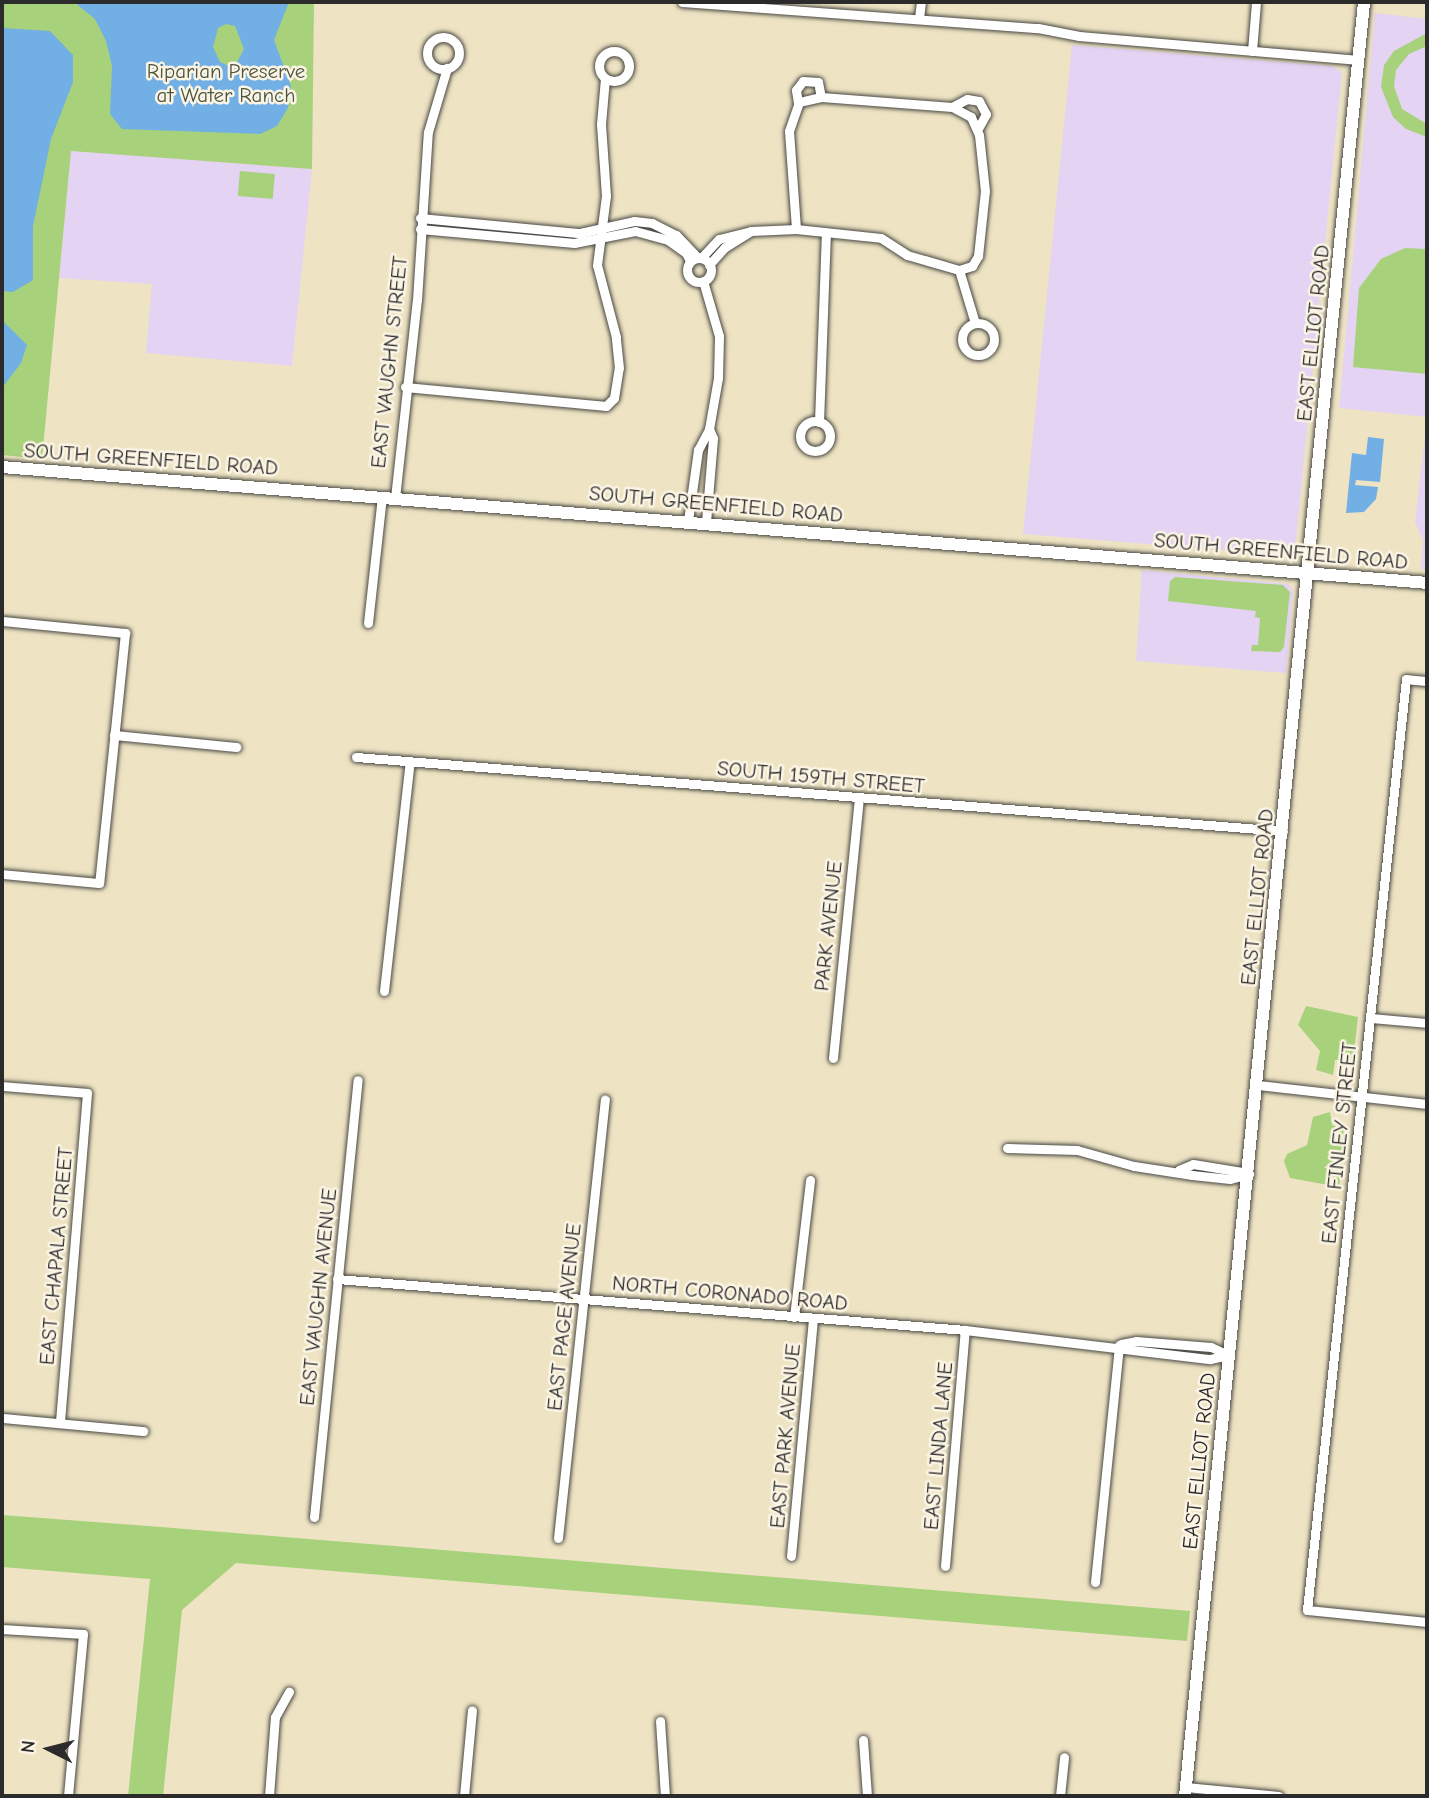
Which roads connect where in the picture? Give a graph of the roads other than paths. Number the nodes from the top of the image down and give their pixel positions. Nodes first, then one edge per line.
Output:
1 (682, 2) edge
2 (688, 2) edge
3 (921, 2) edge
4 (1256, 2) edge
5 (1364, 2) edge
6 (919, 18) junction
7 (1252, 51) junction
8 (1359, 60) junction
9 (447, 68) dead end
10 (605, 78) dead end
11 (821, 97) junction
12 (799, 103) junction
13 (951, 107) junction
14 (977, 130) junction
15 (420, 218) junction
16 (601, 228) junction
17 (420, 229) junction
18 (796, 229) junction
19 (499, 231) junction
20 (751, 231) junction
21 (826, 235) junction
22 (597, 239) junction
23 (696, 259) junction
24 (709, 265) junction
25 (959, 270) junction
26 (703, 281) junction
27 (975, 323) dead end
28 (405, 387) junction
29 (819, 422) dead end
30 (709, 429) junction
31 (2, 467) edge
32 (695, 472) junction
33 (710, 473) junction
34 (388, 497) junction
35 (688, 521) junction
36 (706, 522) junction
37 (1309, 571) junction
38 (1427, 583) edge
39 (2, 621) edge
40 (369, 622) dead end
41 (1427, 681) edge
42 (114, 734) junction
43 (236, 747) dead end
44 (356, 757) dead end
45 (410, 761) junction
46 (859, 797) junction
47 (1283, 831) junction
48 (2, 874) edge
49 (384, 991) dead end
50 (1370, 1018) junction
51 (1427, 1023) edge
52 (833, 1058) dead end
53 (358, 1080) dead end
54 (2, 1086) edge
55 (1258, 1086) junction
56 (1361, 1097) junction
57 (604, 1100) dead end
58 (1427, 1104) edge
59 (1007, 1148) dead end
60 (1249, 1174) junction
61 (810, 1180) dead end
62 (337, 1279) junction
63 (584, 1298) junction
64 (794, 1317) junction
65 (813, 1318) junction
66 (965, 1330) junction
67 (1119, 1345) junction
68 (1229, 1355) junction
69 (2, 1418) edge
70 (60, 1423) junction
71 (143, 1431) dead end
72 (314, 1517) dead end
73 (558, 1538) dead end
74 (791, 1556) dead end
75 (945, 1566) dead end
76 (1095, 1582) dead end
77 (1427, 1622) edge
78 (2, 1629) edge
79 (289, 1692) dead end
80 (472, 1710) dead end
81 (660, 1721) dead end
82 (863, 1740) dead end
83 (1064, 1757) dead end
84 (1186, 1792) edge
85 (68, 1796) edge
86 (269, 1796) edge
87 (464, 1796) edge
88 (665, 1796) edge
89 (866, 1796) edge
90 (1060, 1796) edge
91 (1279, 1796) edge

1 - 2 street
2 - 6 street
3 - 6 street
4 - 7 street
5 - 8 main road, EAST ELLIOT ROAD
6 - 7 street
7 - 8 street
8 - 37 main road, EAST ELLIOT ROAD
9 - 15 street, EAST VAUGHN STREET
10 - 16 street
11 - 12 street
11 - 12 street
11 - 13 street
12 - 18 street
13 - 14 street
13 - 14 street
14 - 25 street
15 - 17 street, EAST VAUGHN STREET
15 - 19 street
16 - 19 street
16 - 22 street
16 - 23 street
17 - 19 street
17 - 28 street, EAST VAUGHN STREET
18 - 20 street
18 - 21 street
19 - 22 street
20 - 23 street
20 - 24 street
21 - 25 street
21 - 29 street
22 - 23 street
22 - 28 street
23 - 24 street
23 - 26 street
24 - 26 street
25 - 27 street
26 - 30 street
28 - 34 street, EAST VAUGHN STREET
30 - 32 street
30 - 33 street
31 - 34 main road, SOUTH GREENFIELD ROAD
32 - 33 street
32 - 35 street
33 - 36 street
34 - 35 main road, SOUTH GREENFIELD ROAD
34 - 40 street, EAST VAUGHN STREET
35 - 36 main road, SOUTH GREENFIELD ROAD
36 - 37 main road, SOUTH GREENFIELD ROAD
37 - 38 main road, SOUTH GREENFIELD ROAD
37 - 47 main road, EAST ELLIOT ROAD
39 - 42 street
41 - 50 street, EAST FINLEY STREET
42 - 43 street
42 - 48 street
44 - 45 street, SOUTH 159TH STREET
45 - 46 street, SOUTH 159TH STREET
45 - 49 street
46 - 47 street, SOUTH 159TH STREET
46 - 52 street, PARK AVENUE
47 - 55 main road, EAST ELLIOT ROAD
50 - 51 street
50 - 56 street, EAST FINLEY STREET
53 - 62 street, EAST VAUGHN AVENUE
54 - 70 street, EAST CHAPALA STREET
55 - 56 street
55 - 60 main road, EAST ELLIOT ROAD
56 - 58 street
56 - 77 street, EAST FINLEY STREET
57 - 63 street, EAST PAGE AVENUE
59 - 60 street
60 - 68 main road, EAST ELLIOT ROAD
61 - 64 street, EAST PARK AVENUE
62 - 63 street, NORTH CORONADO ROAD
62 - 72 street, EAST VAUGHN AVENUE
63 - 64 street, NORTH CORONADO ROAD
63 - 73 street, EAST PAGE AVENUE
64 - 65 street, NORTH CORONADO ROAD
65 - 66 street, NORTH CORONADO ROAD
65 - 74 street, EAST PARK AVENUE
66 - 67 street, NORTH CORONADO ROAD
66 - 75 street, EAST LINDA LANE
67 - 68 street, NORTH CORONADO ROAD
67 - 76 street
68 - 84 main road, EAST ELLIOT ROAD
69 - 70 street
70 - 71 street
78 - 85 street
79 - 86 street
80 - 87 street
81 - 88 street
82 - 89 street
83 - 90 street
84 - 91 street

